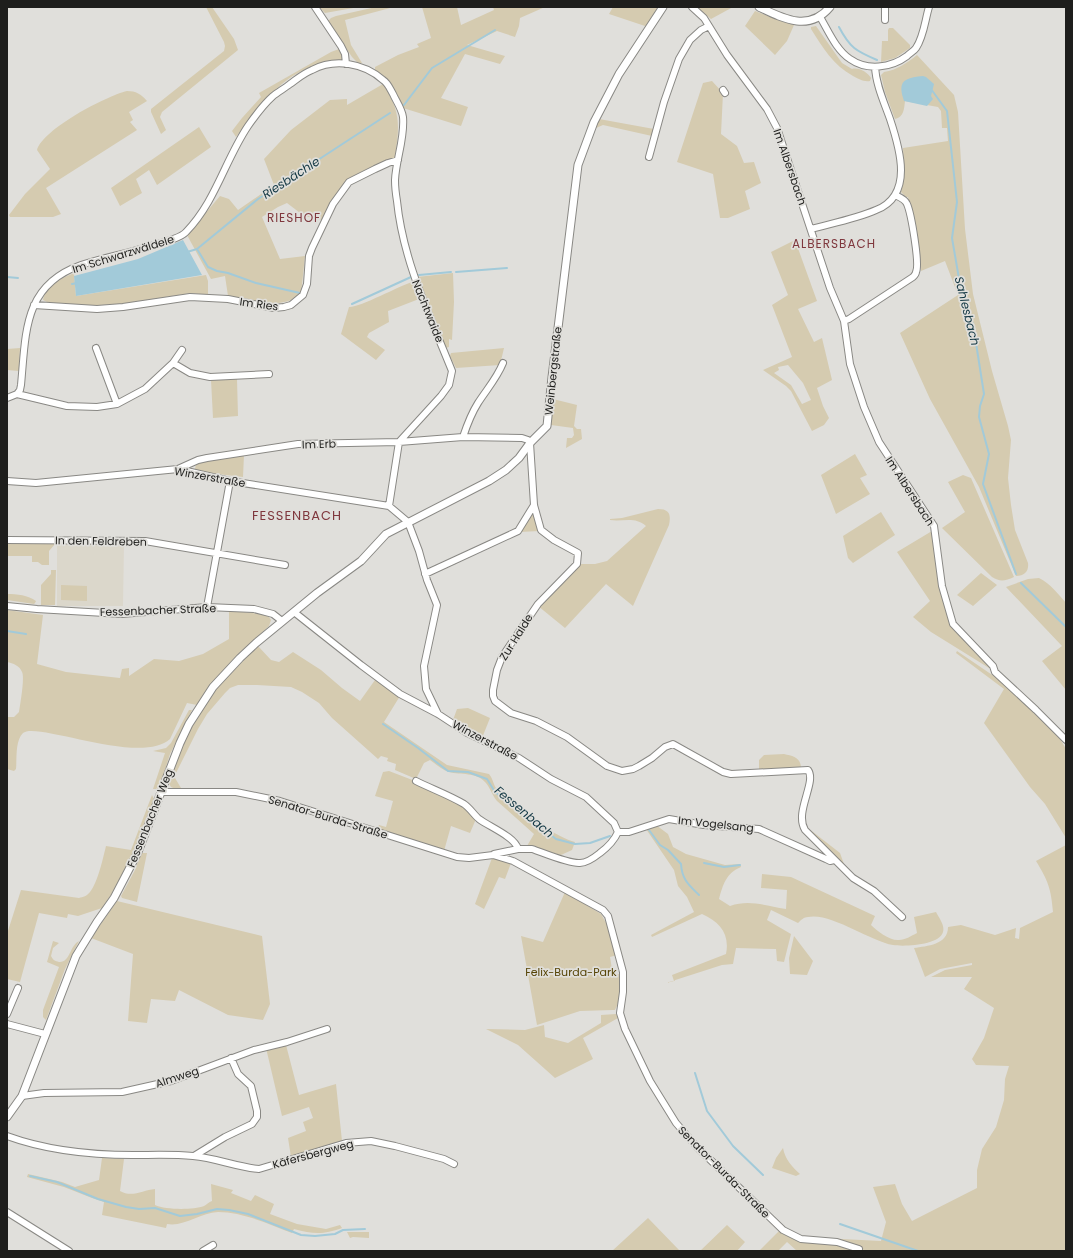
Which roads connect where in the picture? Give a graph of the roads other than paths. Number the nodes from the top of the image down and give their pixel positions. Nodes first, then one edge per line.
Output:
1 (315, 7) edge
2 (663, 7) edge
3 (692, 7) edge
4 (759, 7) edge
5 (830, 7) edge
6 (885, 7) edge
7 (929, 7) edge
8 (820, 17) junction
9 (885, 20) dead end
10 (709, 26) junction
11 (346, 64) junction
12 (875, 67) junction
13 (649, 157) dead end
14 (398, 160) junction
15 (895, 196) junction
16 (812, 229) junction
17 (34, 305) junction
18 (844, 321) junction
19 (96, 348) dead end
20 (182, 350) dead end
21 (173, 363) junction
22 (503, 363) dead end
23 (269, 374) dead end
24 (17, 394) junction
25 (7, 398) edge
26 (117, 404) junction
27 (463, 437) junction
28 (398, 442) junction
29 (530, 443) junction
30 (178, 469) junction
31 (7, 481) edge
32 (230, 481) junction
33 (534, 505) junction
34 (389, 506) junction
35 (408, 522) junction
36 (7, 540) edge
37 (217, 553) junction
38 (285, 565) dead end
39 (425, 574) junction
40 (7, 606) edge
41 (207, 607) junction
42 (294, 612) junction
43 (282, 621) junction
44 (438, 714) junction
45 (1066, 740) edge
46 (607, 766) joint
47 (416, 781) dead end
48 (160, 792) junction
49 (618, 832) junction
50 (518, 849) junction
51 (493, 855) junction
52 (834, 860) junction
53 (513, 861) junction
54 (902, 916) dead end
55 (18, 988) dead end
56 (7, 1014) edge
57 (7, 1024) edge
58 (327, 1029) dead end
59 (45, 1034) junction
60 (232, 1058) junction
61 (22, 1096) junction
62 (7, 1117) edge
63 (7, 1136) edge
64 (194, 1156) junction
65 (454, 1164) dead end
66 (7, 1212) edge
67 (213, 1245) dead end
68 (859, 1249) dead end
69 (69, 1251) edge
70 (203, 1251) edge

1 - 11 street
2 - 29 street, Weinbergstraße
3 - 10 street, Im Albersbach
4 - 8 street
5 - 8 street
6 - 9 street
7 - 12 street
8 - 12 street
10 - 13 street
10 - 16 street, Im Albersbach
11 - 14 street, Im Schwarzwäldele
11 - 17 street, Im Schwarzwäldele
12 - 15 street
14 - 17 street, Im Ries
14 - 28 street, Nachtwaide
15 - 16 street
15 - 18 street
16 - 18 street, Im Albersbach
17 - 24 street, Im Schwarzwäldele
18 - 45 street, Im Albersbach
19 - 26 street
20 - 21 street
21 - 23 street
21 - 26 street
22 - 27 street
24 - 25 street
24 - 26 street
27 - 28 street, Im Erb
27 - 29 street, Im Erb
28 - 30 street, Im Erb
28 - 34 street
29 - 33 street, Zur Halde
29 - 35 street, Weinbergstraße
30 - 31 street, Winzerstraße
30 - 32 street, Winzerstraße
32 - 34 street, Winzerstraße
32 - 37 street
33 - 39 street
33 - 46 street, Zur Halde
34 - 35 street
35 - 39 street
35 - 42 street, Weinbergstraße
36 - 37 street, In den Feldreben
37 - 38 street, In den Feldreben
37 - 41 street
39 - 44 street
40 - 41 street, Fessenbacher Straße
41 - 43 street, Fessenbacher Straße
42 - 43 street, Weinbergstraße
42 - 44 street
43 - 48 street, Fessenbacher Weg
44 - 49 street, Winzerstraße
46 - 52 street, Im Vogelsang
47 - 50 street
48 - 51 street, Senator-Burda-Straße
48 - 59 street, Fessenbacher Weg
49 - 50 street
49 - 52 street, Im Vogelsang
50 - 51 street, Senator-Burda-Straße
50 - 53 street
51 - 53 street, Senator-Burda-Straße
52 - 54 street, Im Vogelsang
53 - 68 street, Senator-Burda-Straße
55 - 56 street
57 - 59 street
58 - 60 street, Almweg
59 - 61 street, Fessenbacher Weg
60 - 61 street, Almweg
60 - 64 street
61 - 62 street, Fessenbacher Weg
63 - 64 street, Käfersbergweg
64 - 65 street, Käfersbergweg
66 - 69 street
67 - 70 street

